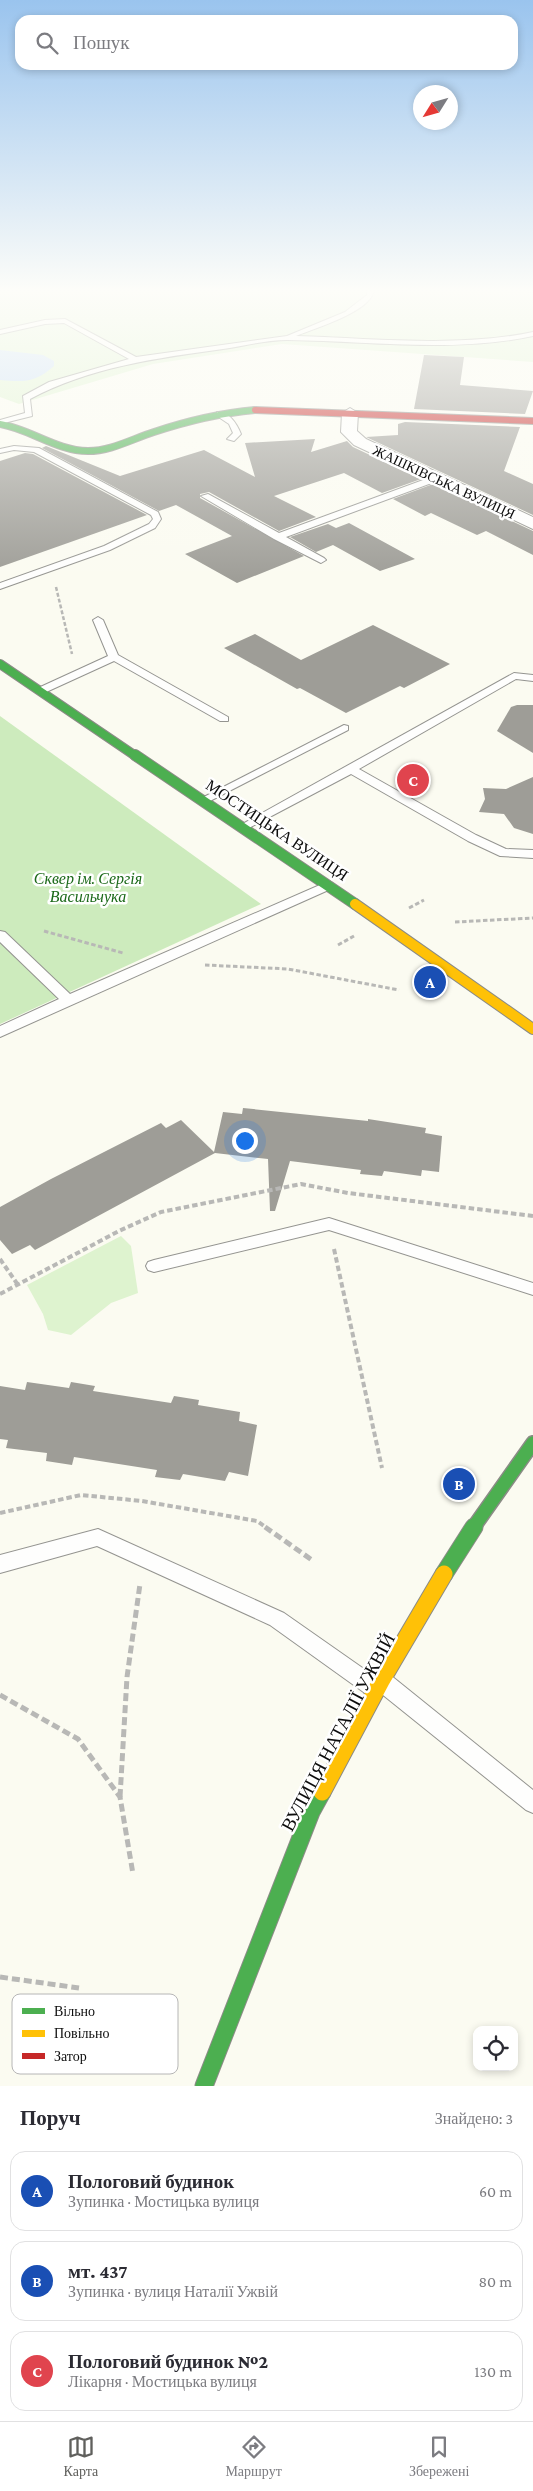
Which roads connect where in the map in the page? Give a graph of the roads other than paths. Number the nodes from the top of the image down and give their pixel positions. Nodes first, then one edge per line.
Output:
1 (46, 387) edge
2 (350, 413) junction
3 (220, 414) junction
4 (533, 421) edge
5 (0, 423) edge
6 (232, 439) dead end
7 (0, 451) edge
8 (434, 479) junction
9 (205, 496) dead end
10 (533, 524) edge
11 (277, 537) junction
12 (320, 560) dead end
13 (0, 586) edge
14 (98, 620) dead end
15 (114, 657) junction
16 (0, 664) edge
17 (533, 678) edge
18 (40, 691) junction
19 (224, 719) dead end
20 (344, 728) dead end
21 (351, 769) junction
22 (204, 800) junction
23 (243, 827) junction
24 (533, 854) edge
25 (329, 885) junction
26 (0, 935) edge
27 (68, 1000) junction
28 (533, 1029) edge
29 (0, 1032) edge
30 (154, 1266) dead end
31 (533, 1289) edge
32 (530, 1452) edge
33 (0, 1564) edge
34 (379, 1685) junction
35 (533, 1803) edge
36 (204, 2086) edge

1 - 5 lane
2 - 3 street
2 - 4 street
2 - 8 street, ЖАШКІВСЬКА ВУЛИЦЯ
3 - 5 street
3 - 6 lane
7 - 13 lane
8 - 10 street, ЖАШКІВСЬКА ВУЛИЦЯ
8 - 11 lane
9 - 11 lane
11 - 12 lane
14 - 15 lane
15 - 18 lane
15 - 19 lane
16 - 18 street, МОСТИЦЬКА ВУЛИЦЯ
17 - 21 lane
18 - 22 street, МОСТИЦЬКА ВУЛИЦЯ
20 - 22 lane
21 - 23 lane
21 - 24 lane
22 - 23 street, МОСТИЦЬКА ВУЛИЦЯ
23 - 25 street, МОСТИЦЬКА ВУЛИЦЯ
25 - 27 lane
25 - 28 street, МОСТИЦЬКА ВУЛИЦЯ
26 - 27 lane
27 - 29 lane
30 - 31 lane
32 - 34 street, ВУЛИЦЯ НАТАЛІЇ УЖВІЙ
33 - 34 lane
34 - 35 lane
34 - 36 street, ВУЛИЦЯ НАТАЛІЇ УЖВІЙ

